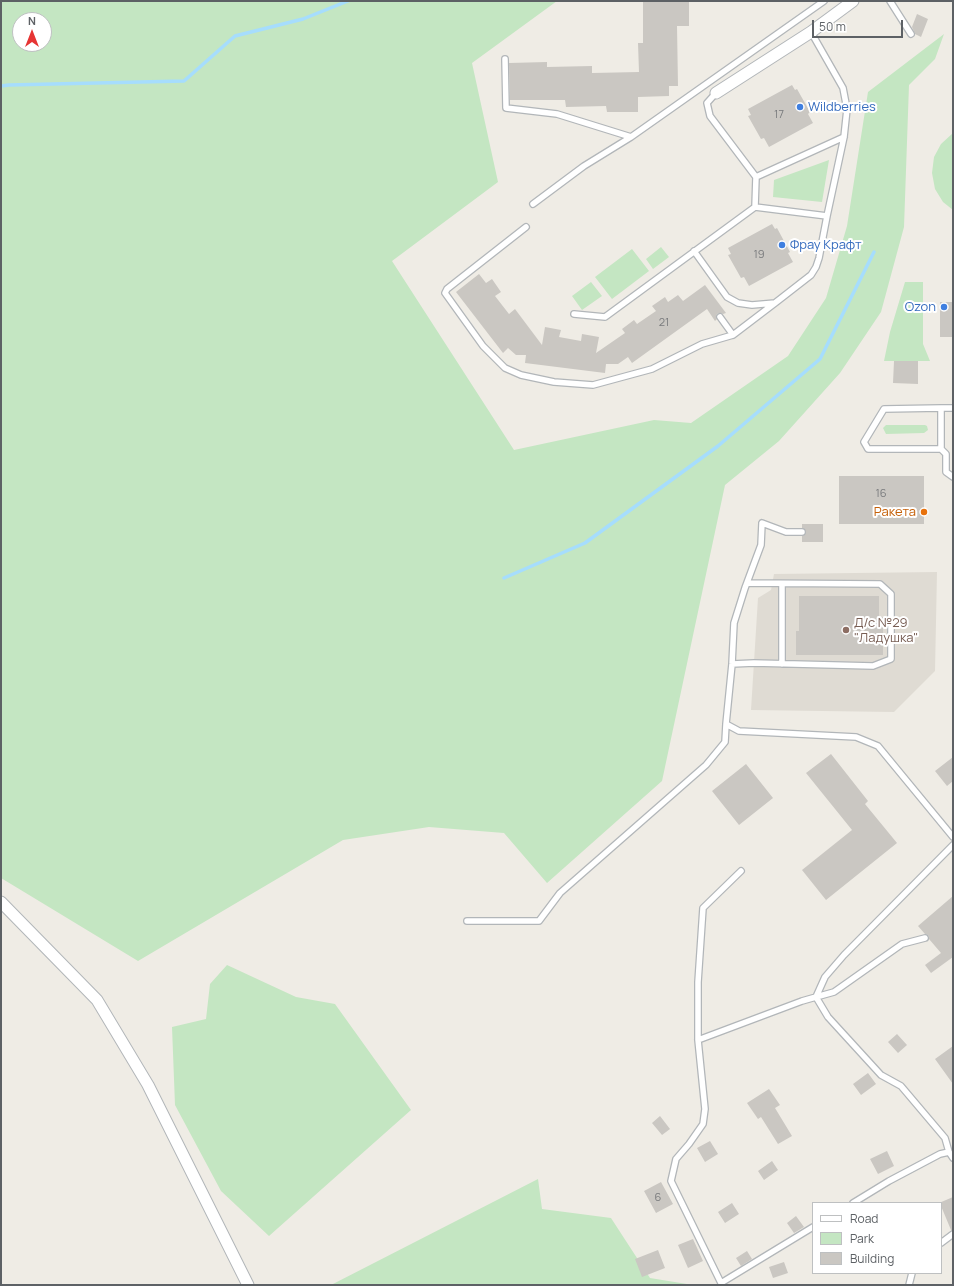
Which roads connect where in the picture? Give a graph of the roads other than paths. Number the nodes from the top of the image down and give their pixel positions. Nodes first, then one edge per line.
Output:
1 (824, 1) edge
2 (853, 1) edge
3 (890, 1) edge
4 (811, 32) junction
5 (911, 34) dead end
6 (504, 59) dead end
7 (716, 93) joint
8 (631, 137) junction
9 (844, 137) junction
10 (756, 177) junction
11 (533, 204) dead end
12 (755, 208) junction
13 (827, 216) junction
14 (526, 227) dead end
15 (694, 251) junction
16 (775, 303) junction
17 (574, 314) dead end
18 (720, 317) dead end
19 (733, 335) junction
20 (941, 408) junction
21 (953, 408) edge
22 (941, 449) junction
23 (953, 477) edge
24 (802, 532) dead end
25 (747, 583) junction
26 (782, 584) junction
27 (732, 664) junction
28 (782, 664) junction
29 (726, 724) junction
30 (953, 837) edge
31 (953, 845) edge
32 (742, 871) dead end
33 (1, 902) edge
34 (467, 921) dead end
35 (925, 938) dead end
36 (816, 997) junction
37 (698, 1040) junction
38 (950, 1152) junction
39 (953, 1158) edge
40 (855, 1202) edge
41 (812, 1228) edge
42 (953, 1234) edge
43 (942, 1242) edge
44 (912, 1274) edge
45 (721, 1284) edge
46 (248, 1285) edge
47 (909, 1285) edge

1 - 8 lane
2 - 4 street
3 - 5 lane
4 - 7 street
4 - 9 lane
6 - 8 lane
7 - 10 lane
8 - 11 lane
9 - 10 lane
9 - 13 lane
10 - 12 lane
12 - 13 lane
12 - 15 lane
13 - 16 lane
14 - 19 lane
15 - 16 lane
15 - 17 lane
16 - 19 lane
18 - 19 lane
20 - 21 lane
20 - 22 lane
20 - 22 lane
22 - 23 lane
24 - 25 lane
25 - 26 lane
25 - 27 lane
26 - 28 lane
26 - 28 lane
27 - 28 lane
27 - 29 lane
29 - 30 lane
29 - 34 lane
31 - 36 lane
32 - 37 lane
33 - 46 street
35 - 36 lane
36 - 37 lane
36 - 38 lane
37 - 45 lane
38 - 39 lane
38 - 40 lane
41 - 45 lane
42 - 43 lane
44 - 47 lane

